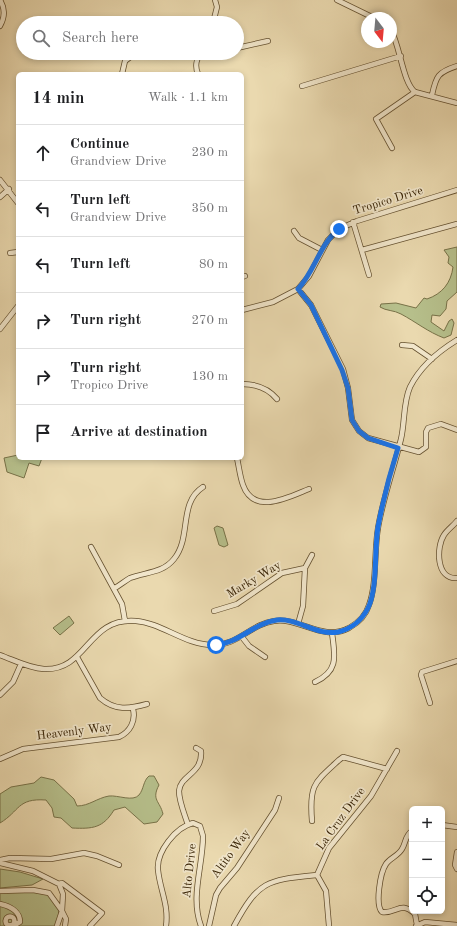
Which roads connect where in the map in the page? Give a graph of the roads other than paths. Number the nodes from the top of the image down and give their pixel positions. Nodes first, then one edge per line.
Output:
1 (0, 0) edge
2 (214, 0) edge
3 (337, 0) edge
4 (362, 12) edge
5 (215, 16) edge
6 (0, 26) edge
7 (268, 41) dead end
8 (244, 46) edge
9 (397, 46) edge
10 (401, 56) junction
11 (127, 60) edge
12 (199, 60) edge
13 (457, 66) edge
14 (122, 72) edge
15 (197, 72) edge
16 (302, 86) dead end
17 (415, 92) junction
18 (432, 95) junction
19 (457, 103) edge
20 (392, 148) dead end
21 (0, 180) edge
22 (8, 189) junction
23 (457, 190) edge
24 (0, 197) edge
25 (16, 200) edge
26 (353, 222) junction
27 (457, 224) edge
28 (294, 231) dead end
29 (322, 250) junction
30 (362, 250) junction
31 (16, 252) edge
32 (10, 253) dead end
33 (369, 275) dead end
34 (298, 289) junction
35 (16, 309) edge
36 (244, 309) edge
37 (0, 329) edge
38 (457, 340) edge
39 (402, 345) dead end
40 (432, 359) junction
41 (244, 384) edge
42 (277, 399) dead end
43 (457, 430) edge
44 (398, 448) junction
45 (238, 460) edge
46 (203, 487) dead end
47 (309, 489) dead end
48 (457, 521) edge
49 (91, 547) dead end
50 (312, 555) dead end
51 (305, 568) junction
52 (457, 578) edge
53 (115, 588) junction
54 (214, 611) dead end
55 (125, 620) junction
56 (298, 624) junction
57 (332, 632) junction
58 (242, 637) junction
59 (0, 656) edge
60 (77, 657) junction
61 (265, 657) dead end
62 (457, 661) edge
63 (21, 664) junction
64 (314, 682) dead end
65 (0, 695) edge
66 (430, 703) dead end
67 (147, 704) dead end
68 (133, 709) junction
69 (196, 748) dead end
70 (397, 751) dead end
71 (0, 759) edge
72 (387, 769) junction
73 (279, 798) dead end
74 (312, 821) dead end
75 (188, 825) junction
76 (445, 825) edge
77 (457, 827) edge
78 (409, 833) edge
79 (457, 852) edge
80 (0, 860) edge
81 (0, 863) edge
82 (119, 865) dead end
83 (457, 869) edge
84 (317, 875) junction
85 (59, 884) junction
86 (0, 891) edge
87 (0, 904) edge
88 (62, 911) junction
89 (11, 925) dead end
90 (416, 925) edge
91 (457, 925) edge
92 (57, 926) edge
93 (65, 926) edge
94 (90, 926) edge
95 (166, 926) edge
96 (201, 926) edge
97 (209, 926) edge
98 (234, 926) edge
99 (329, 926) edge

1 - 6 street
2 - 5 street
3 - 4 street
7 - 8 street
9 - 10 street
10 - 16 street
10 - 17 street
11 - 14 street
12 - 15 street
13 - 18 street
17 - 18 street
17 - 20 street
18 - 19 street
21 - 22 street
22 - 24 street
22 - 25 street
23 - 26 street, Tropico Drive
26 - 29 street, Tropico Drive
26 - 30 street
27 - 30 street
28 - 29 street
29 - 34 street, Tropico Drive
30 - 33 street
31 - 32 street
34 - 36 street, Tropico Drive
34 - 44 street
35 - 37 street
38 - 40 street
39 - 40 street
40 - 44 street
41 - 42 street
43 - 44 street
44 - 57 street
45 - 47 street
46 - 53 street
48 - 52 street
49 - 53 street
50 - 51 street
51 - 54 street, Marky Way
51 - 56 street
53 - 55 street
55 - 58 street
55 - 60 street
56 - 57 street
56 - 58 street
57 - 64 street
58 - 61 street
59 - 63 street
60 - 63 street
60 - 68 street
62 - 66 street
63 - 65 street
67 - 68 street
68 - 71 street, Heavenly Way
69 - 75 street
70 - 72 street, La Cruz Drive
72 - 74 street
72 - 84 street, La Cruz Drive
73 - 97 street, Altito Way
75 - 95 street, Alto Drive
75 - 96 street, Alto Drive
76 - 77 street
78 - 90 street
79 - 83 street
80 - 82 street
81 - 85 street
84 - 98 street
84 - 99 street
85 - 88 street
85 - 94 street
86 - 88 street
87 - 89 street
88 - 92 street
88 - 93 street
90 - 91 street

